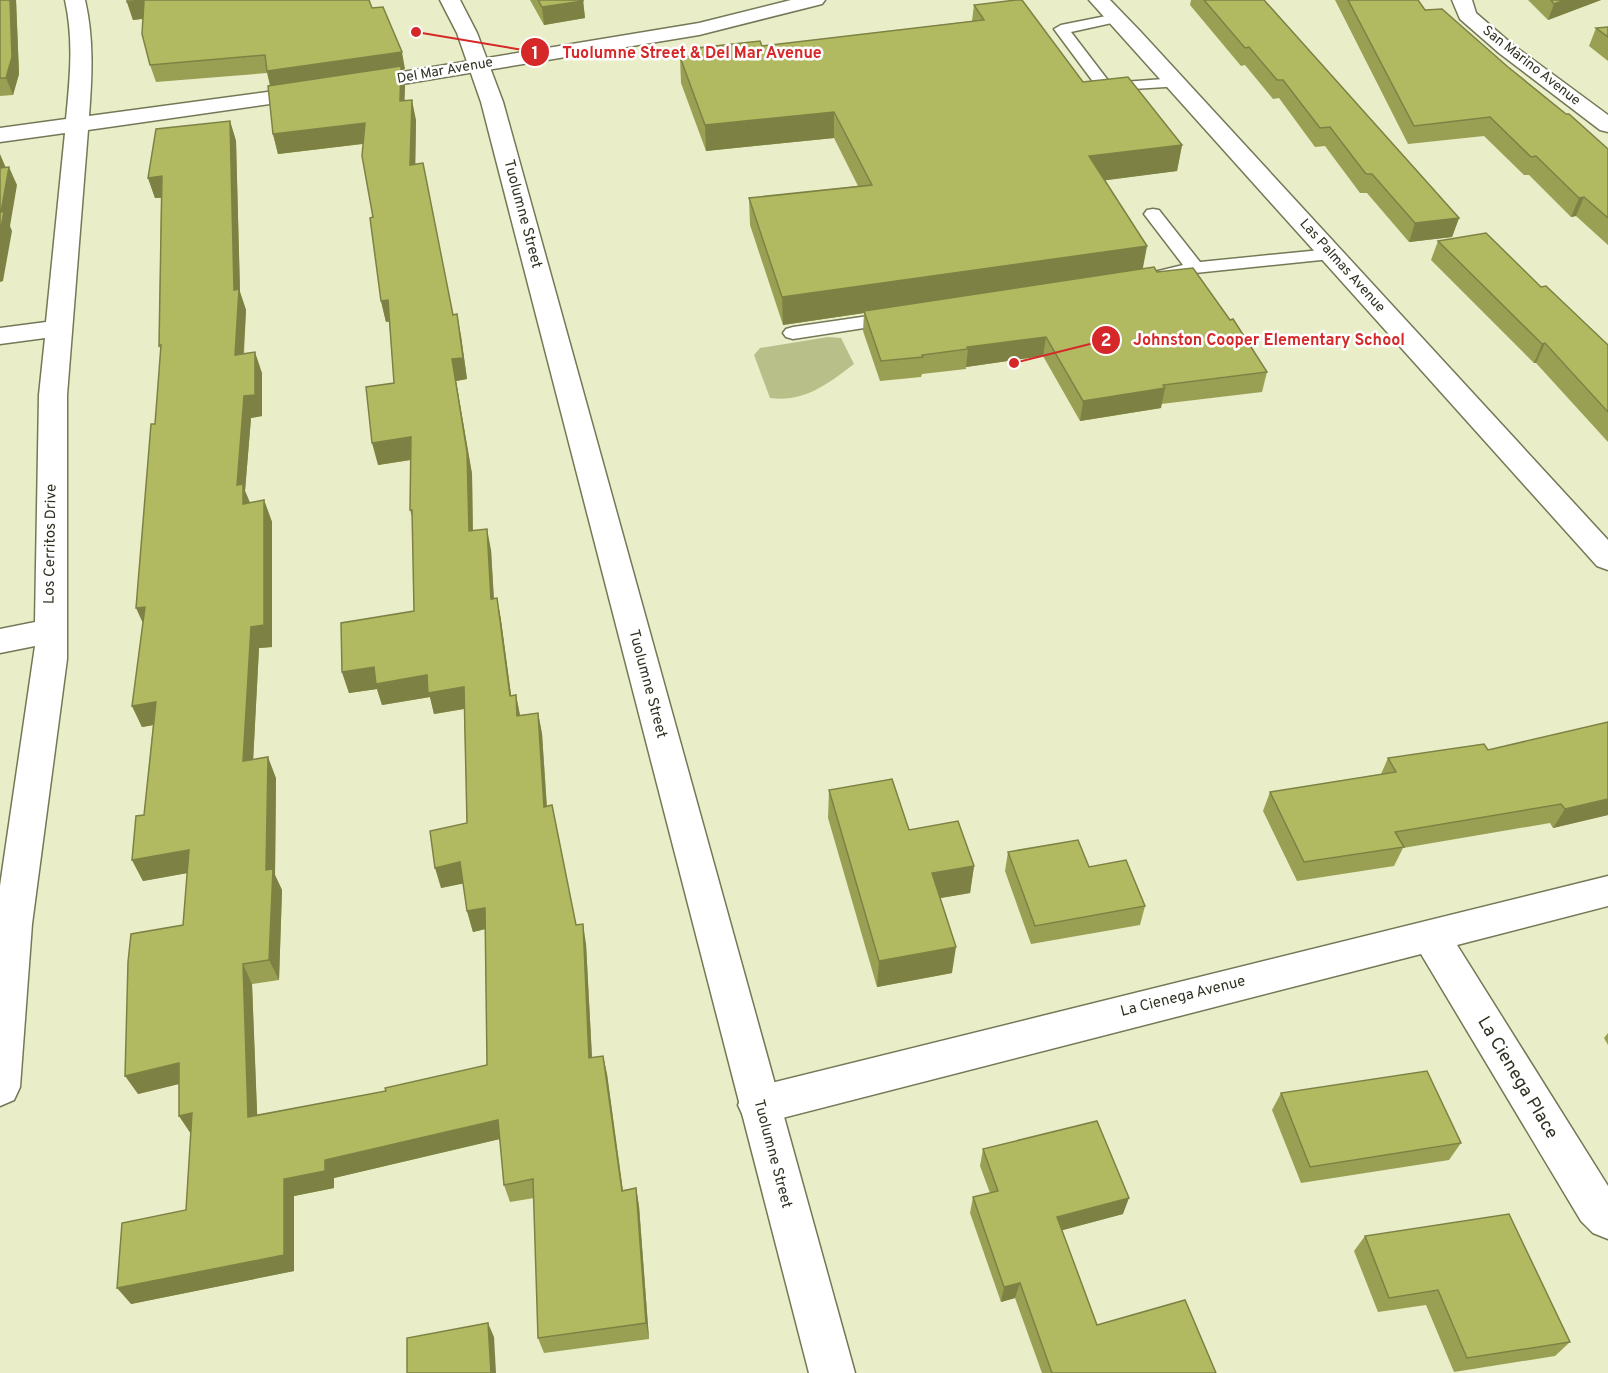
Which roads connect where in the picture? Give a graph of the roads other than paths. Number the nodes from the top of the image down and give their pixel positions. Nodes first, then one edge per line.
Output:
1 (75, 0) edge
2 (450, 0) edge
3 (815, 0) edge
4 (1099, 0) edge
5 (1462, 0) edge
6 (1116, 18) junction
7 (480, 65) junction
8 (1177, 83) junction
9 (75, 125) junction
10 (1608, 125) edge
11 (0, 135) edge
12 (1153, 214) dead end
13 (1331, 254) junction
14 (1195, 268) junction
15 (1134, 282) edge
16 (910, 315) edge
17 (59, 328) junction
18 (793, 333) dead end
19 (0, 336) edge
20 (1608, 559) edge
21 (50, 632) junction
22 (0, 641) edge
23 (1608, 891) edge
24 (1430, 935) junction
25 (0, 1087) edge
26 (759, 1105) junction
27 (1608, 1218) edge
28 (831, 1373) edge

1 - 9 street, Los Cerritos Drive
2 - 7 street, Tuolumne Street
3 - 7 street, Del Mar Avenue
4 - 6 street, Las Palmas Avenue
5 - 10 street, San Marino Avenue
6 - 8 street, Las Palmas Avenue
6 - 8 lane
7 - 9 street, Del Mar Avenue
7 - 26 street, Tuolumne Street
8 - 13 street, Las Palmas Avenue
9 - 11 street, Del Mar Avenue
9 - 17 street, Los Cerritos Drive
12 - 14 lane
13 - 14 lane
13 - 20 street, Las Palmas Avenue
14 - 15 lane
16 - 18 lane
17 - 19 street
17 - 21 street, Los Cerritos Drive
21 - 22 street
21 - 25 street, Los Cerritos Drive
23 - 24 street, La Cienega Avenue
24 - 26 street, La Cienega Avenue
24 - 27 street, La Cienega Place
26 - 28 street, Tuolumne Street

